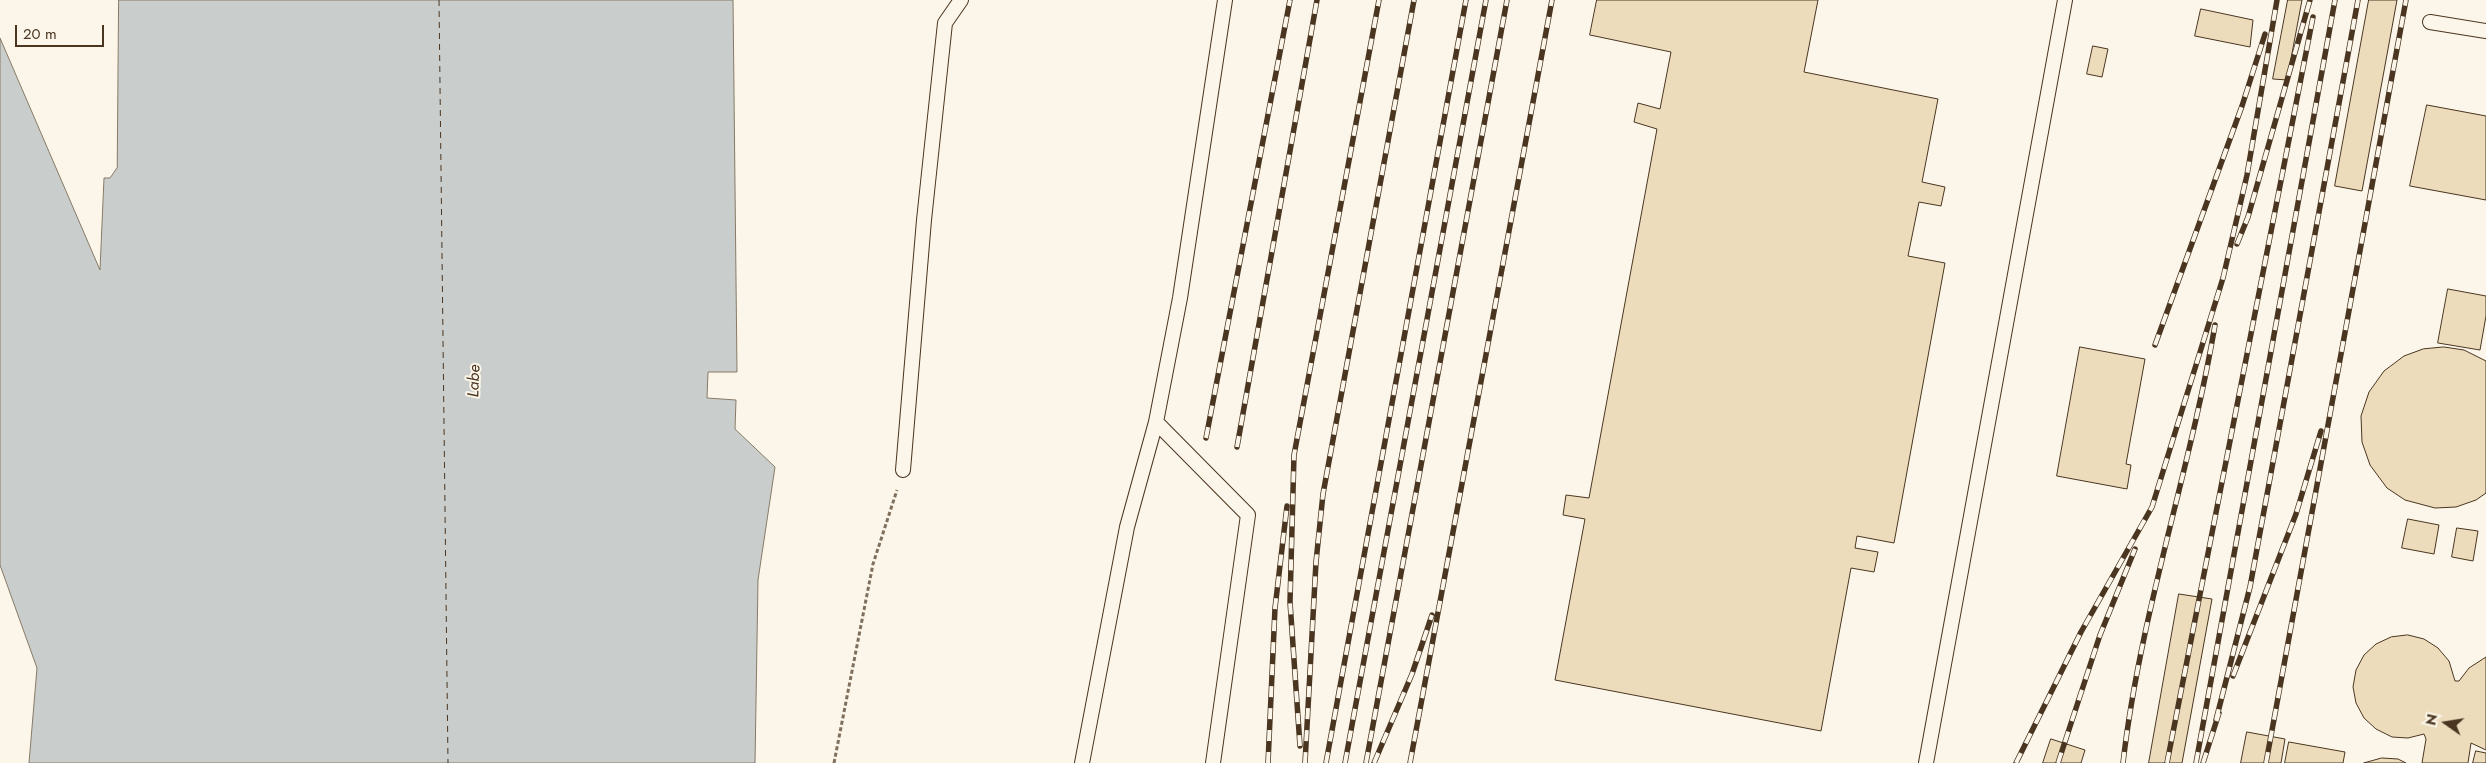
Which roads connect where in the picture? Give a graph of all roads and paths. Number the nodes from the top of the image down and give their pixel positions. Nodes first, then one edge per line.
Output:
1 (961, 0) edge
2 (1225, 0) edge
3 (2065, 0) edge
4 (2430, 22) dead end
5 (2486, 32) edge
6 (1156, 422) junction
7 (903, 470) joint
8 (834, 763) edge
9 (1082, 763) edge
10 (1213, 763) edge
11 (1926, 763) edge

1 - 7 lane
2 - 6 lane
3 - 11 lane
4 - 5 lane
6 - 9 lane
6 - 10 lane
7 - 8 path

